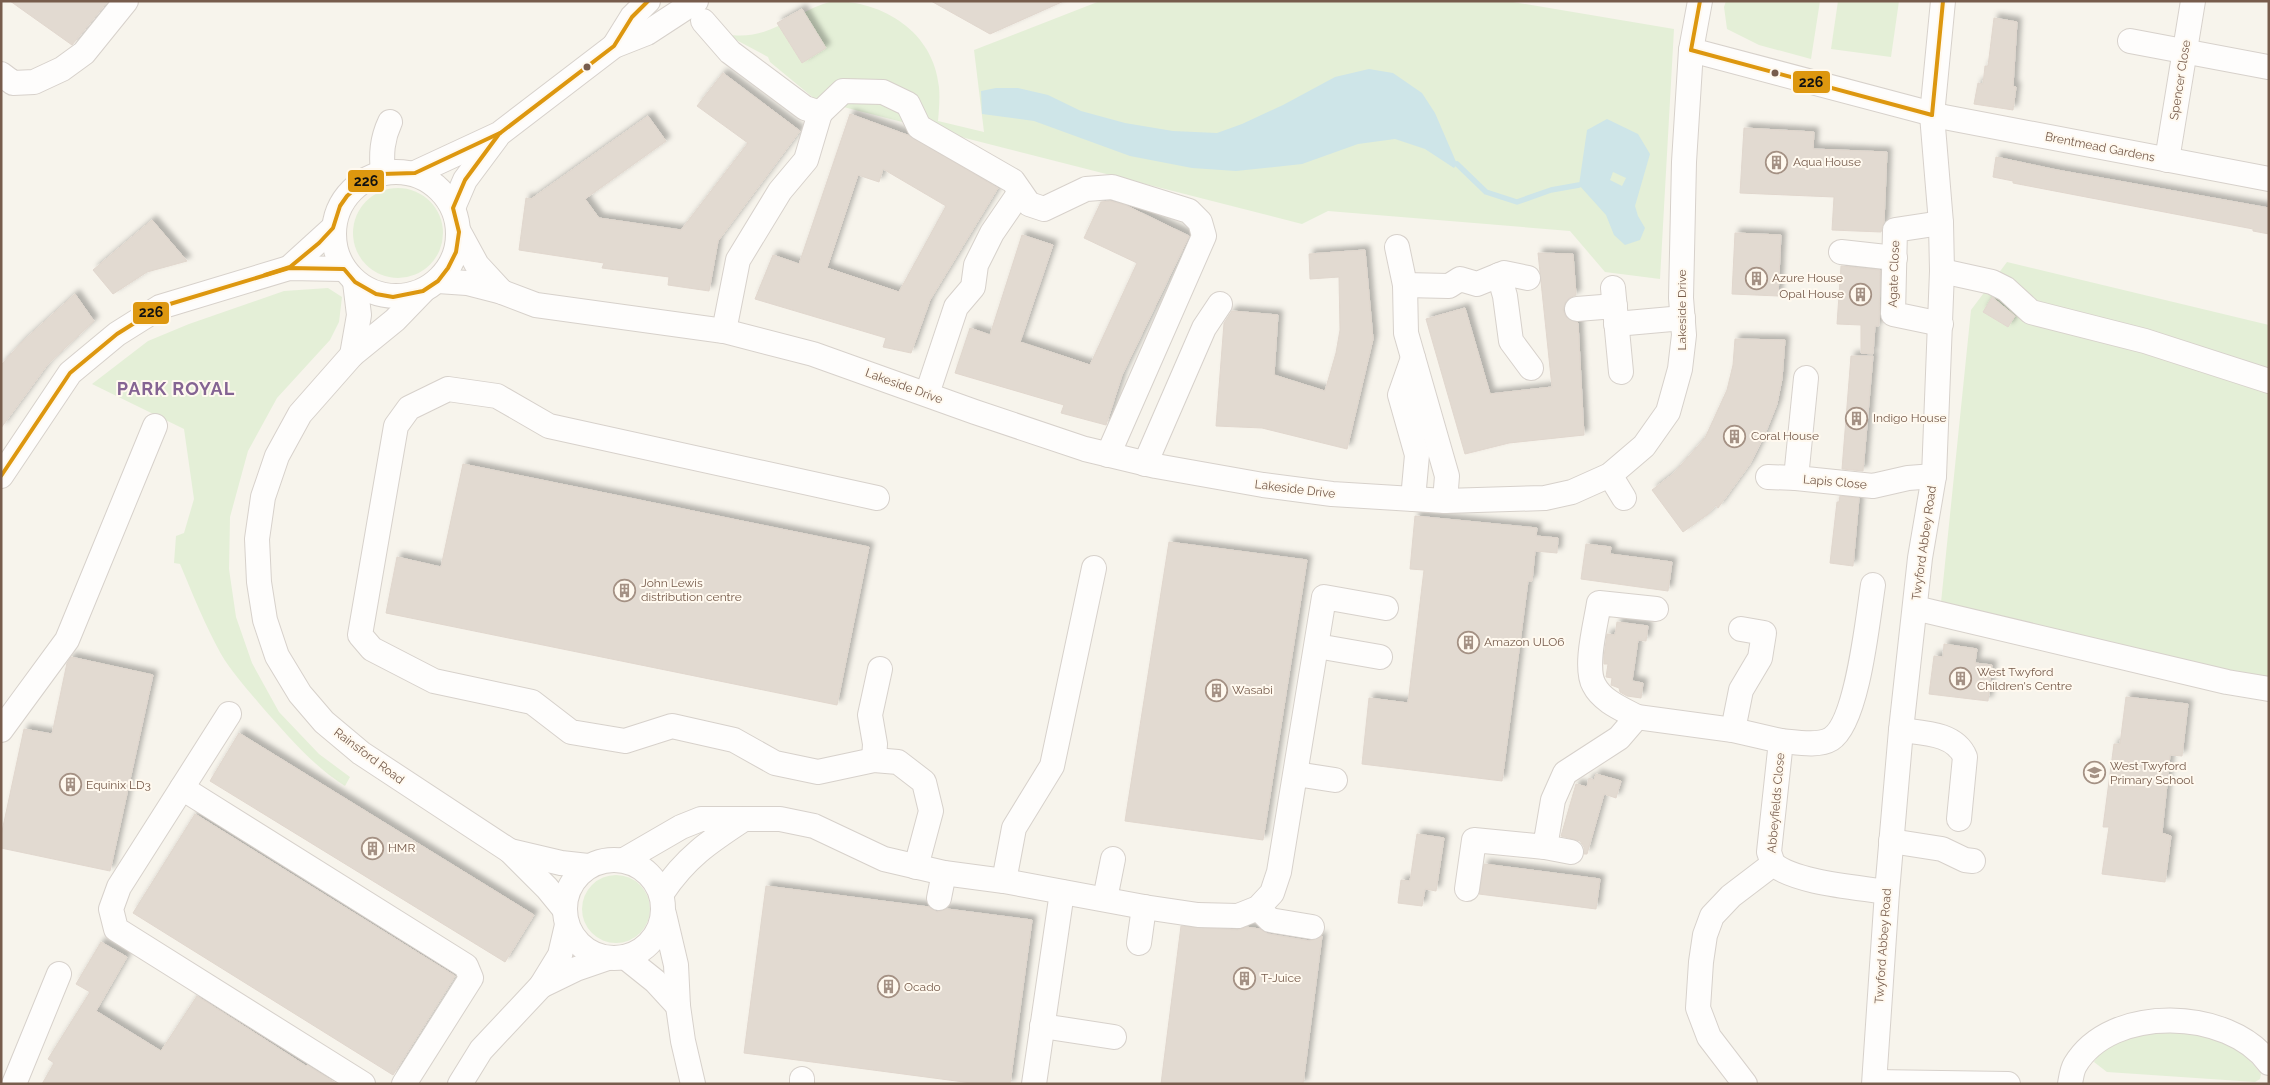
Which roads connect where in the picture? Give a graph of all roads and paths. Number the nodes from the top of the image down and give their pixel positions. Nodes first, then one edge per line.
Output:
1 (126, 1) edge
2 (648, 1) edge
3 (1700, 1) edge
4 (1943, 1) edge
5 (2193, 1) edge
6 (703, 18) edge
7 (2130, 41) dead end
8 (614, 46) junction
9 (1691, 50) junction
10 (2185, 52) junction
11 (2268, 67) edge
12 (1, 74) edge
13 (820, 113) junction
14 (1932, 114) junction
15 (390, 122) dead end
16 (499, 134) junction
17 (2167, 160) junction
18 (382, 173) junction
19 (415, 173) junction
20 (2269, 178) edge
21 (1020, 192) junction
22 (453, 208) junction
23 (1941, 223) junction
24 (334, 227) junction
25 (459, 232) junction
26 (1397, 247) dead end
27 (1841, 252) dead end
28 (1895, 258) junction
29 (289, 268) junction
30 (1942, 272) junction
31 (1499, 275) junction
32 (350, 276) junction
33 (1528, 278) dead end
34 (1405, 285) junction
35 (430, 286) junction
36 (502, 292) junction
37 (1220, 304) dead end
38 (1615, 306) junction
39 (1577, 309) dead end
40 (1683, 318) junction
41 (1941, 324) junction
42 (724, 331) junction
43 (352, 354) junction
44 (1531, 368) dead end
45 (1621, 372) dead end
46 (1806, 378) dead end
47 (2269, 382) edge
48 (926, 394) junction
49 (155, 426) dead end
50 (1424, 438) junction
51 (1108, 455) junction
52 (1145, 464) junction
53 (1610, 475) junction
54 (1, 476) edge
55 (1934, 476) junction
56 (1768, 477) dead end
57 (1796, 478) junction
58 (877, 498) dead end
59 (1624, 498) dead end
60 (1413, 499) junction
61 (1444, 501) junction
62 (1094, 568) dead end
63 (1873, 585) dead end
64 (1386, 608) dead end
65 (1915, 608) junction
66 (1656, 609) dead end
67 (1741, 629) dead end
68 (1317, 646) junction
69 (1380, 657) dead end
70 (880, 669) dead end
71 (2269, 689) edge
72 (230, 714) dead end
73 (1637, 717) junction
74 (1, 730) edge
75 (1733, 730) junction
76 (1901, 730) junction
77 (1781, 741) junction
78 (874, 760) junction
79 (1296, 774) junction
80 (1335, 780) dead end
81 (182, 788) junction
82 (744, 819) junction
83 (1959, 819) dead end
84 (1891, 841) junction
85 (1545, 847) junction
86 (510, 851) junction
87 (1571, 852) dead end
88 (1113, 859) dead end
89 (624, 860) junction
90 (1973, 860) dead end
91 (1773, 864) junction
92 (588, 866) junction
93 (916, 867) junction
94 (944, 873) junction
95 (1004, 881) junction
96 (1468, 889) dead end
97 (1062, 892) junction
98 (1886, 892) junction
99 (939, 898) dead end
100 (1105, 899) junction
101 (663, 903) junction
102 (1144, 907) junction
103 (1258, 908) junction
104 (566, 917) junction
105 (1312, 927) dead end
106 (1139, 943) dead end
107 (617, 958) junction
108 (59, 974) dead end
109 (541, 986) junction
110 (678, 1006) junction
111 (1042, 1026) junction
112 (1114, 1037) dead end
113 (2269, 1063) edge
114 (1875, 1083) edge
115 (14, 1084) edge
116 (363, 1084) edge
117 (404, 1084) edge
118 (460, 1084) edge
119 (693, 1084) edge
120 (1034, 1084) edge
121 (1745, 1084) edge
122 (2008, 1084) edge
123 (2070, 1084) edge

1 - 12 street
2 - 8 street
3 - 9 street, Lakeside Drive
4 - 14 street, Twyford Abbey Road
5 - 10 street, Spencer Close
6 - 8 street
6 - 13 street
7 - 10 street
8 - 16 street
9 - 14 street, Brentmead Gardens
9 - 40 street, Lakeside Drive
10 - 11 street
10 - 17 street, Spencer Close
13 - 21 street
13 - 42 street
14 - 17 street, Brentmead Gardens
14 - 23 street, Twyford Abbey Road
15 - 18 street
16 - 19 street
16 - 22 street
17 - 20 street, Brentmead Gardens
18 - 19 street
18 - 24 street
19 - 22 street
21 - 48 street
21 - 51 street
22 - 25 street
23 - 28 street, Agate Close
23 - 30 street, Twyford Abbey Road
24 - 29 street
24 - 32 street
25 - 35 street
25 - 36 street, Lakeside Drive
26 - 34 street
27 - 28 street
28 - 41 street, Agate Close
29 - 32 street
29 - 54 street
30 - 41 street, Twyford Abbey Road
30 - 47 street
31 - 33 street
31 - 34 street
31 - 44 street
32 - 35 street
32 - 43 street
34 - 50 street
35 - 36 street, Lakeside Drive
35 - 43 street, Rainsford Road
36 - 42 street, Lakeside Drive
37 - 52 street
38 - 39 street
38 - 40 street
38 - 45 street
40 - 53 street, Lakeside Drive
41 - 55 street, Twyford Abbey Road
42 - 48 street, Lakeside Drive
43 - 86 street, Rainsford Road
46 - 57 street, Lapis Close
48 - 51 street, Lakeside Drive
49 - 74 street
50 - 60 street
50 - 61 street
51 - 52 street, Lakeside Drive
52 - 60 street, Lakeside Drive
53 - 59 street
53 - 61 street, Lakeside Drive
55 - 57 street, Lapis Close
55 - 65 street, Twyford Abbey Road
56 - 57 street, Lapis Close
58 - 78 street
60 - 61 street, Lakeside Drive
62 - 95 street
63 - 77 street, Abbeyfields Close
64 - 68 street
65 - 71 street
65 - 76 street, Twyford Abbey Road
66 - 73 street
67 - 75 street
68 - 69 street
68 - 79 street
70 - 78 street
72 - 81 street
73 - 75 street, Abbeyfields Close
73 - 85 street
75 - 77 street, Abbeyfields Close
76 - 83 street
76 - 84 street, Twyford Abbey Road
77 - 91 street, Abbeyfields Close
78 - 93 street
79 - 80 street
79 - 103 street
81 - 116 street
81 - 117 street
82 - 89 street
82 - 93 street
82 - 101 street
84 - 90 street
84 - 98 street, Twyford Abbey Road
85 - 87 street
85 - 96 street
86 - 92 street, Rainsford Road
86 - 104 street, Rainsford Road
88 - 100 street
89 - 92 street
89 - 101 street
91 - 98 street, Abbeyfields Close
91 - 121 street, Abbeyfields Close
92 - 104 street
93 - 94 street
94 - 95 street
94 - 99 street
95 - 97 street
97 - 100 street
97 - 111 street
98 - 114 street, Twyford Abbey Road
100 - 102 street
101 - 107 street
101 - 110 street
102 - 103 street
102 - 106 street
103 - 105 street
104 - 107 street
104 - 109 street
107 - 109 street
107 - 110 street
108 - 115 street
109 - 118 street
110 - 119 street
111 - 112 street
111 - 120 street
113 - 123 street
114 - 122 street

